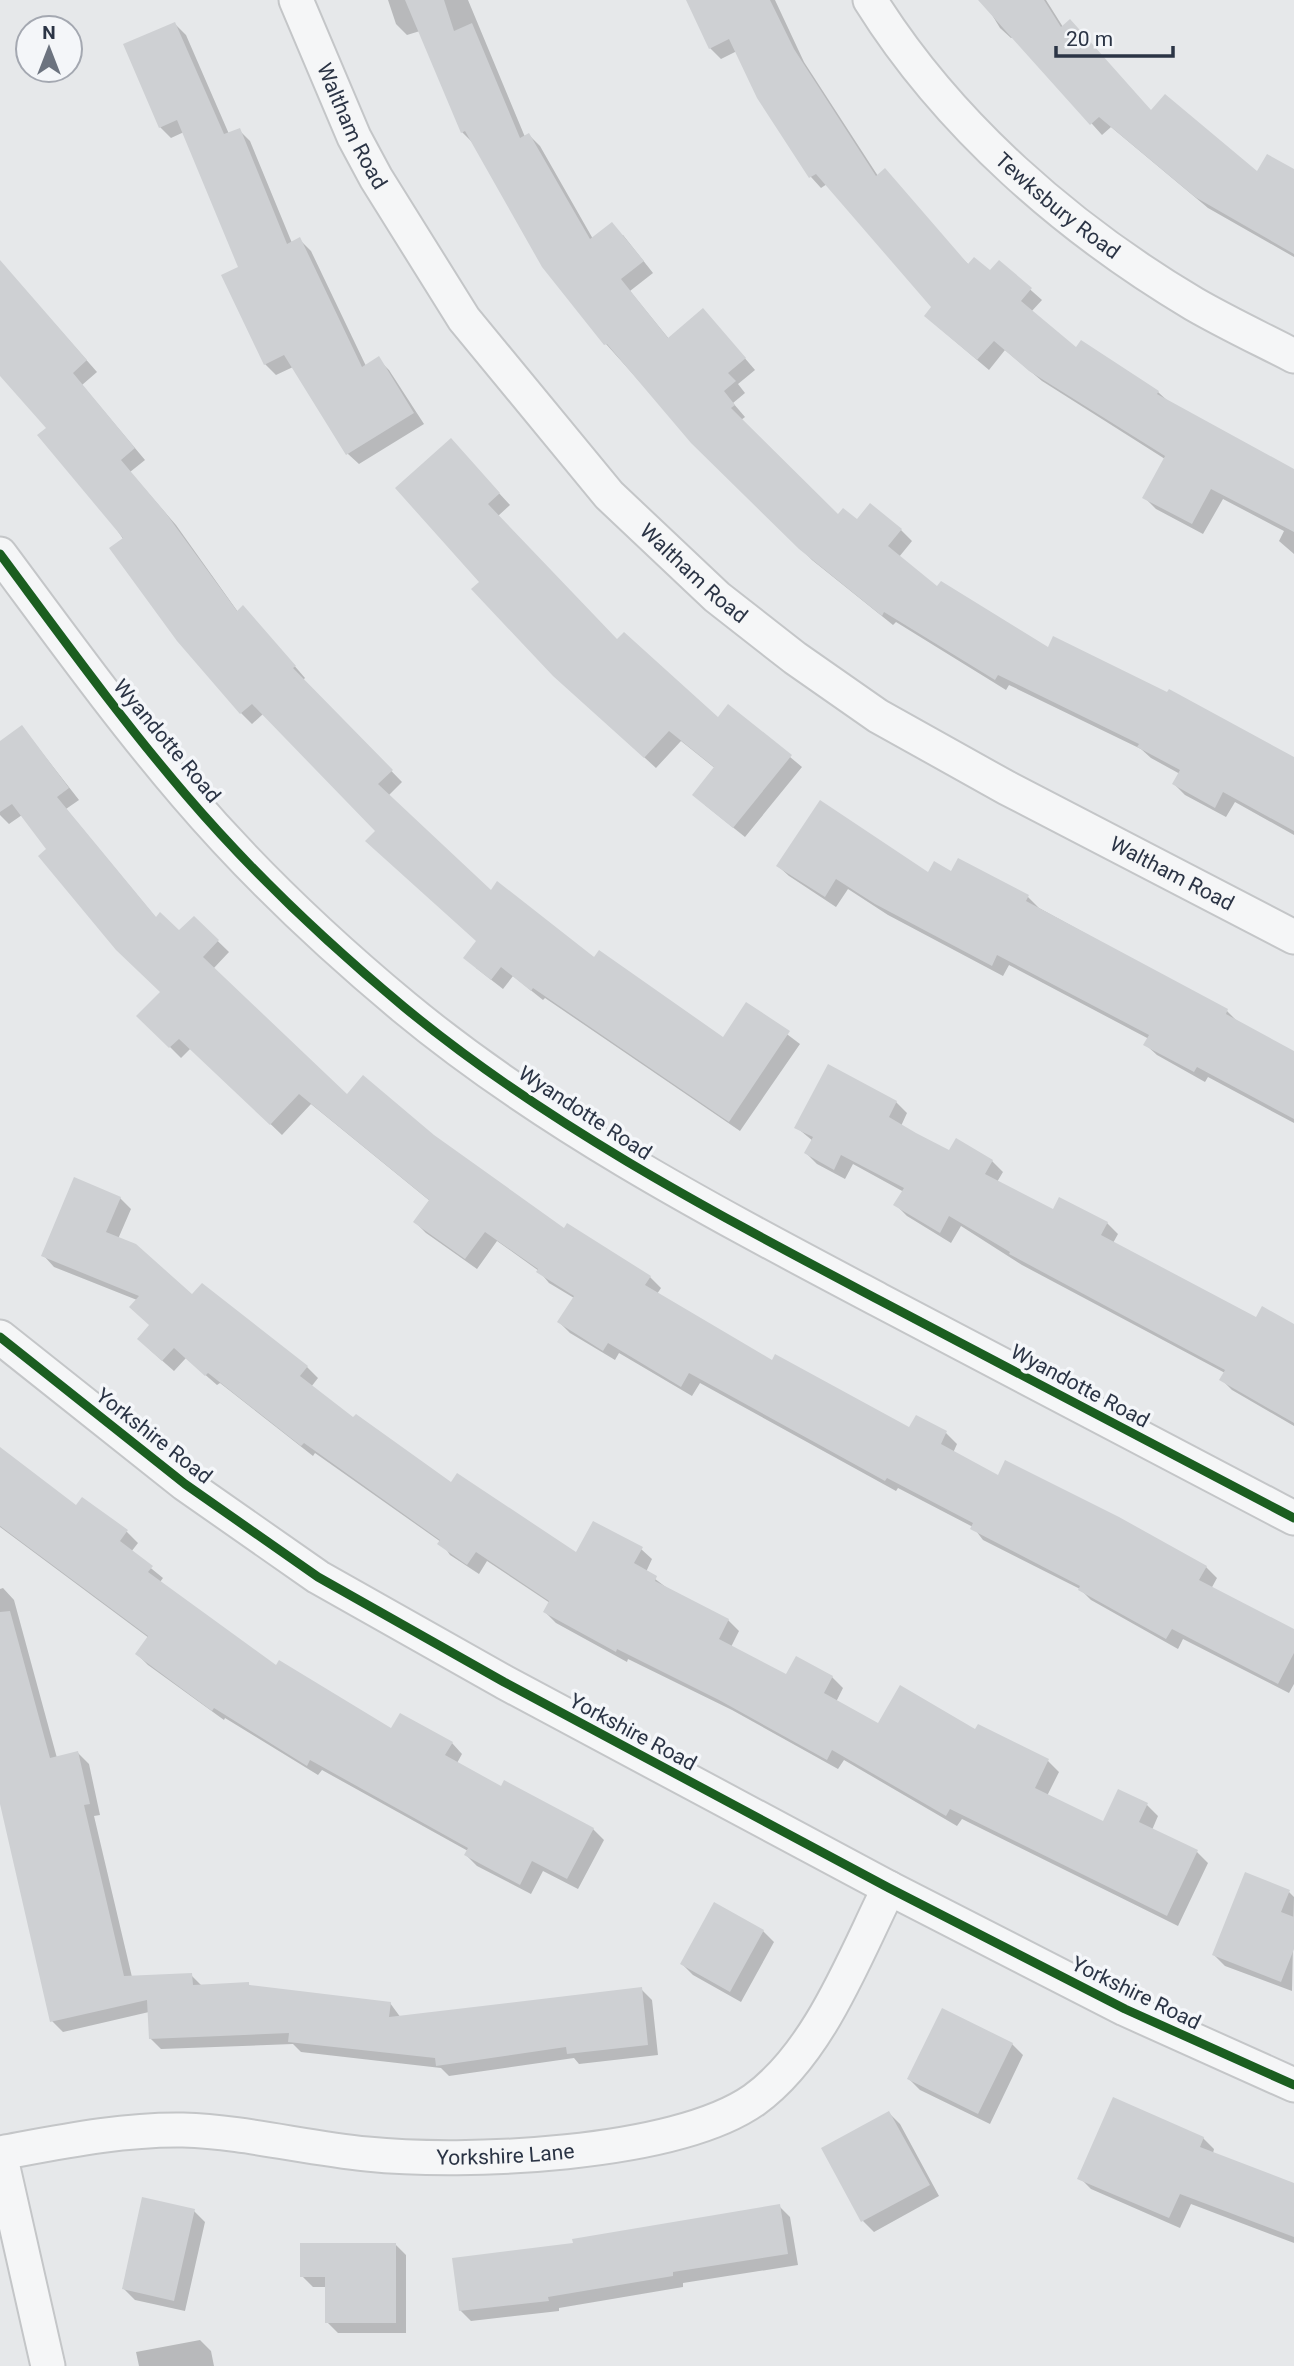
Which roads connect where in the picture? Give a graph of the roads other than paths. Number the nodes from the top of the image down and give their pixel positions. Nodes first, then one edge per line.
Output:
1 (296, 0) edge
2 (870, 0) edge
3 (1294, 356) edge
4 (0, 554) edge
5 (1294, 937) edge
6 (0, 1337) edge
7 (1294, 1518) edge
8 (890, 1888) junction
9 (1294, 2085) edge
10 (0, 2153) edge
11 (48, 2366) edge

1 - 5 street, Waltham Road
2 - 3 street, Tewksbury Road
4 - 7 street, Wyandotte Road
6 - 8 street, Yorkshire Road
8 - 9 street, Yorkshire Road
8 - 10 street, Yorkshire Lane
10 - 11 street

